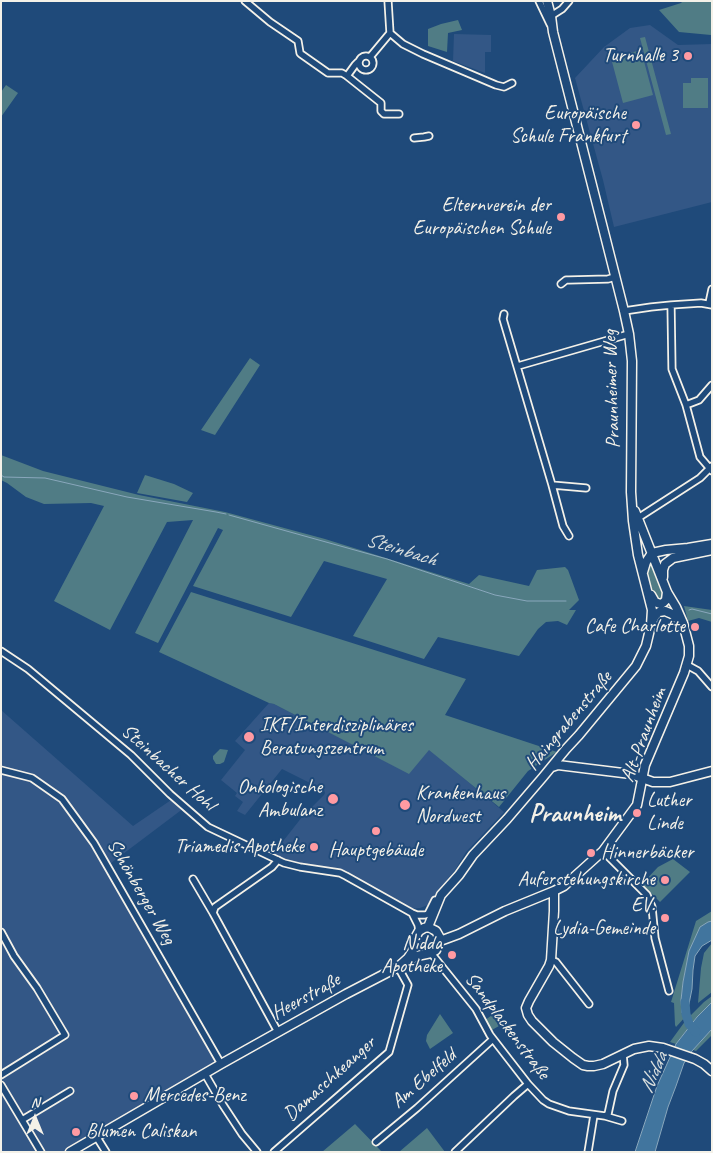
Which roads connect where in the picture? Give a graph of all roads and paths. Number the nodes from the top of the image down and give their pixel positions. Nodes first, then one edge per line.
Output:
1 (245, 1) edge
2 (388, 1) edge
3 (539, 1) edge
4 (547, 1) edge
5 (569, 1) edge
6 (551, 16) junction
7 (553, 32) junction
8 (390, 33) junction
9 (370, 57) junction
10 (358, 62) junction
11 (347, 76) junction
12 (512, 83) dead end
13 (399, 114) dead end
14 (429, 136) dead end
15 (414, 138) dead end
16 (615, 277) junction
17 (562, 284) dead end
18 (712, 289) edge
19 (710, 304) edge
20 (671, 305) junction
21 (624, 312) junction
22 (504, 314) dead end
23 (629, 334) junction
24 (518, 366) junction
25 (712, 385) edge
26 (686, 405) junction
27 (711, 469) edge
28 (552, 485) junction
29 (586, 488) dead end
30 (632, 502) junction
31 (638, 518) junction
32 (569, 536) dead end
33 (712, 544) edge
34 (712, 550) edge
35 (652, 553) junction
36 (643, 574) junction
37 (663, 579) junction
38 (647, 589) junction
39 (667, 592) junction
40 (683, 623) junction
41 (651, 625) junction
42 (1, 651) edge
43 (687, 664) junction
44 (712, 687) edge
45 (552, 767) junction
46 (1, 770) edge
47 (712, 771) edge
48 (643, 777) junction
49 (602, 851) junction
50 (278, 860) junction
51 (193, 879) dead end
52 (554, 891) junction
53 (441, 895) junction
54 (213, 913) junction
55 (414, 914) junction
56 (427, 927) junction
57 (1, 932) edge
58 (419, 932) junction
59 (440, 941) junction
60 (415, 946) junction
61 (428, 953) junction
62 (551, 960) junction
63 (398, 967) junction
64 (669, 991) dead end
65 (589, 1004) dead end
66 (278, 1032) junction
67 (493, 1039) junction
68 (623, 1054) junction
69 (221, 1064) junction
70 (712, 1070) edge
71 (205, 1074) junction
72 (1, 1075) edge
73 (1, 1084) edge
74 (528, 1084) junction
75 (70, 1091) dead end
76 (594, 1115) junction
77 (605, 1116) junction
78 (22, 1120) junction
79 (622, 1121) dead end
80 (96, 1136) junction
81 (376, 1142) dead end
82 (42, 1152) edge
83 (70, 1152) edge
84 (106, 1152) edge
85 (257, 1152) edge
86 (274, 1152) edge
87 (455, 1152) edge
88 (588, 1152) edge

1 - 11 street
2 - 8 street
3 - 7 street
4 - 6 main road, Praunheimer Weg
5 - 6 street
6 - 7 main road, Praunheimer Weg
7 - 16 main road, Praunheimer Weg
8 - 9 street
8 - 12 street
9 - 10 street
9 - 10 street
10 - 11 street
11 - 13 street
14 - 15 street
16 - 17 street
16 - 21 main road, Praunheimer Weg
18 - 19 street
19 - 20 street
20 - 21 street
20 - 26 street
21 - 23 main road, Praunheimer Weg
22 - 24 street
23 - 24 street
23 - 30 main road, Praunheimer Weg
24 - 28 street
25 - 26 street
26 - 27 street
27 - 31 street
28 - 29 street
28 - 32 street
30 - 31 main road, Praunheimer Weg
30 - 36 main road, Praunheimer Weg
31 - 35 main road, Praunheimer Weg
33 - 35 main road
34 - 37 main road
35 - 36 main road
35 - 37 main road, Praunheimer Weg
36 - 38 main road, Praunheimer Weg
37 - 39 main road, Praunheimer Weg
38 - 39 main road
38 - 41 main road, Praunheimer Weg
39 - 40 main road, Praunheimer Weg
40 - 41 main road
40 - 43 main road, Alt-Praunheim
41 - 45 main road, Haingrabenstraße
42 - 50 street, Steinbacher Hohl
43 - 44 street
43 - 48 main road, Alt-Praunheim
45 - 48 main road
45 - 53 main road, Haingrabenstraße
46 - 69 street, Schönberger Weg
47 - 48 main road
48 - 49 main road, Alt-Praunheim
49 - 52 main road, Alt-Praunheim
49 - 64 street
50 - 54 street
50 - 55 street, Steinbacher Hohl
51 - 54 street
52 - 59 main road
52 - 62 main road
53 - 55 street
53 - 56 main road, Haingrabenstraße
54 - 66 street
55 - 56 street, Steinbacher Hohl
55 - 58 street
56 - 58 main road
56 - 59 main road
57 - 72 street
58 - 60 main road
59 - 61 main road
60 - 61 main road
60 - 63 main road
61 - 63 main road, Heerstraße
61 - 67 street, Sandplackenstraße
62 - 65 street
62 - 68 main road
63 - 66 main road, Heerstraße
63 - 86 street, Damaschkeanger
66 - 69 main road, Heerstraße
67 - 74 street, Sandplackenstraße
67 - 81 street, Am Ebelfeld
68 - 70 main road
68 - 77 street
69 - 71 main road, Heerstraße
71 - 80 main road, Heerstraße
71 - 85 street
73 - 78 street
74 - 76 street, Sandplackenstraße
74 - 87 street
75 - 78 street
76 - 77 street, Sandplackenstraße
76 - 88 street
77 - 79 street, Sandplackenstraße
78 - 82 street
80 - 83 main road, Heerstraße
80 - 84 street

